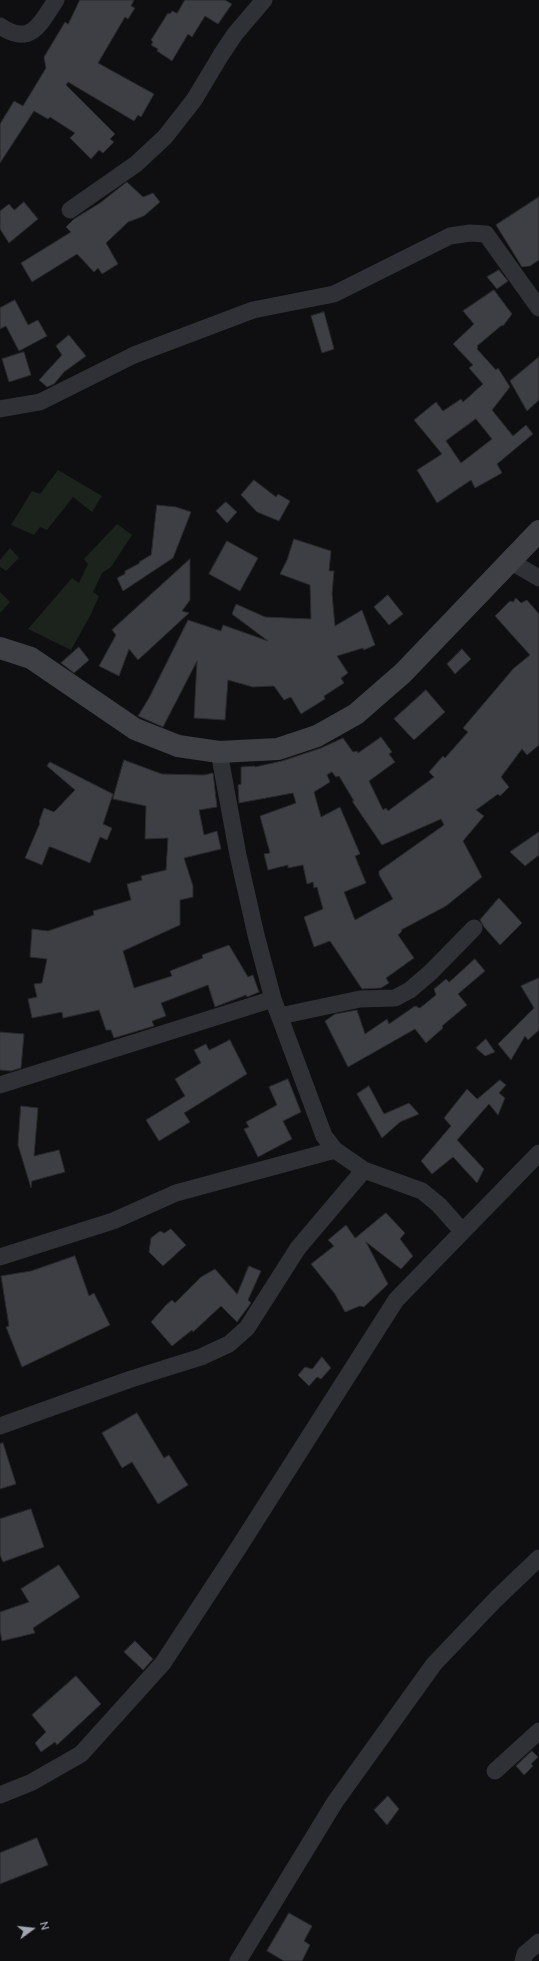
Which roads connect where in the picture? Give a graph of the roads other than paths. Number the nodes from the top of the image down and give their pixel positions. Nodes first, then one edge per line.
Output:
1 (56, 0) edge
2 (264, 0) edge
3 (0, 26) edge
4 (70, 210) dead end
5 (539, 308) edge
6 (0, 409) edge
7 (539, 531) edge
8 (510, 561) junction
9 (539, 578) edge
10 (0, 648) edge
11 (219, 752) junction
12 (474, 928) dead end
13 (273, 999) junction
14 (280, 1016) junction
15 (0, 1085) edge
16 (335, 1150) junction
17 (539, 1153) edge
18 (364, 1170) junction
19 (462, 1231) junction
20 (0, 1257) edge
21 (0, 1426) edge
22 (539, 1558) edge
23 (539, 1731) edge
24 (495, 1770) dead end
25 (0, 1795) edge
26 (539, 1942) edge
27 (238, 1961) edge
28 (523, 1961) edge

1 - 3 street
2 - 4 street
5 - 6 street
7 - 8 main road
8 - 9 street
8 - 11 main road
10 - 11 main road
11 - 13 street
12 - 14 street
13 - 14 street
13 - 15 street
14 - 16 street
16 - 18 street
16 - 20 street
17 - 19 street
18 - 19 street
18 - 21 street
19 - 25 street
22 - 27 street
23 - 24 street
26 - 28 street

